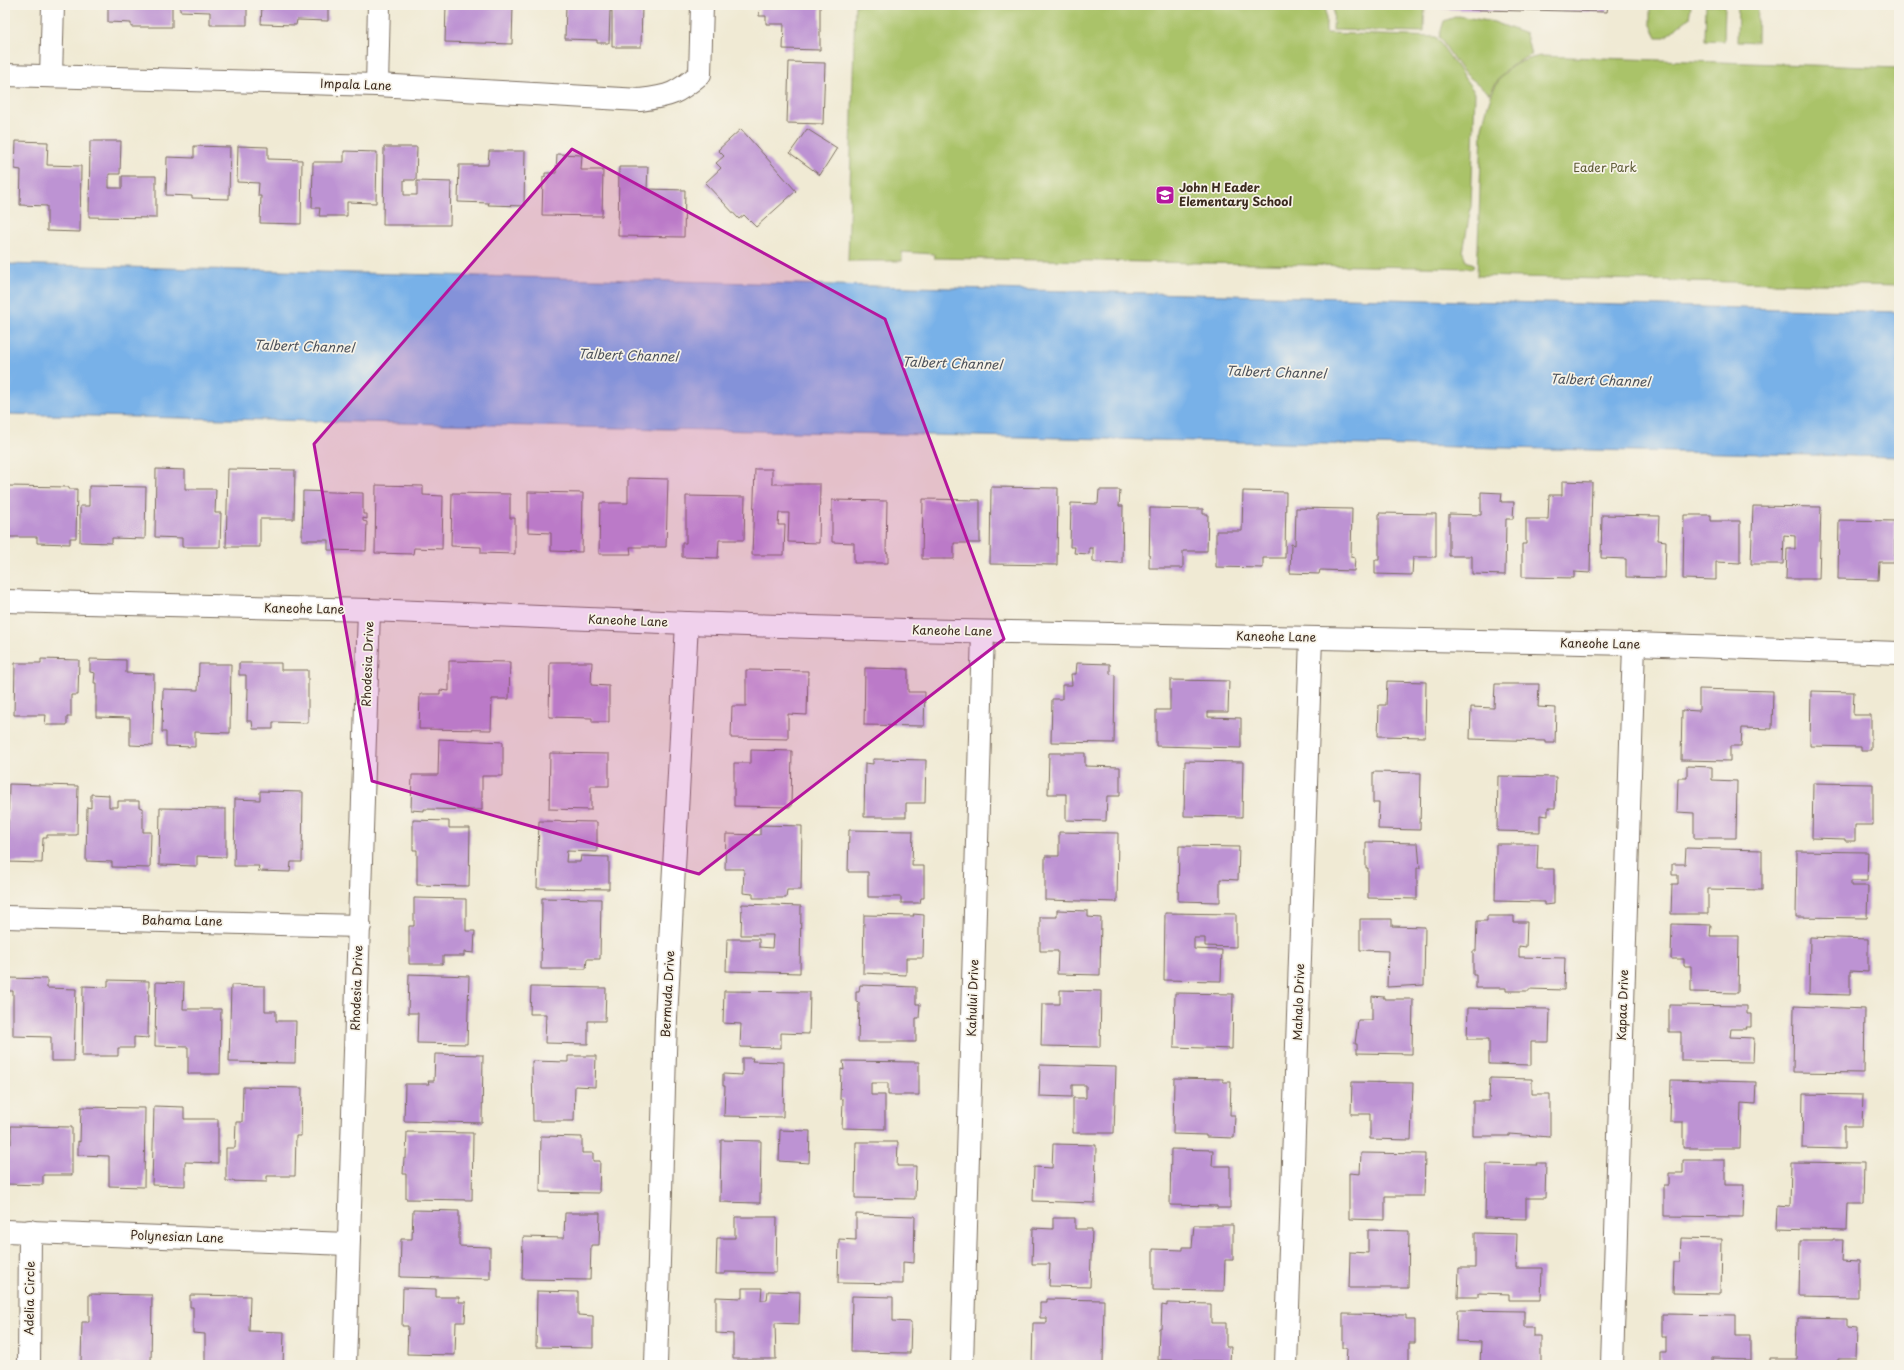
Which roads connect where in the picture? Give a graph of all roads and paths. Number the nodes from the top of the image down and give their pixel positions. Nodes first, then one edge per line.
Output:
1 (53, 5) edge
2 (379, 5) edge
3 (702, 5) edge
4 (5, 75) edge
5 (51, 76) junction
6 (377, 85) junction
7 (5, 601) edge
8 (369, 610) junction
9 (687, 623) junction
10 (983, 632) junction
11 (1311, 638) junction
12 (1634, 644) junction
13 (1899, 654) edge
14 (5, 917) edge
15 (360, 926) junction
16 (5, 1231) edge
17 (30, 1231) junction
18 (348, 1244) junction
19 (29, 1365) edge
20 (345, 1365) edge
21 (656, 1365) edge
22 (962, 1365) edge
23 (1286, 1365) edge
24 (1612, 1365) edge

1 - 5 street
2 - 6 street
3 - 6 street, Impala Lane
4 - 5 street, Impala Lane
5 - 6 street, Impala Lane
7 - 8 street, Kaneohe Lane
8 - 9 street, Kaneohe Lane
8 - 15 street, Rhodesia Drive
9 - 10 street, Kaneohe Lane
9 - 21 street, Bermuda Drive
10 - 11 street, Kaneohe Lane
10 - 22 street, Kahului Drive
11 - 12 street, Kaneohe Lane
11 - 23 street, Mahalo Drive
12 - 13 street, Kaneohe Lane
12 - 24 street, Kapaa Drive
14 - 15 street, Bahama Lane
15 - 18 street, Rhodesia Drive
16 - 17 street, Polynesian Lane
17 - 18 street, Polynesian Lane
17 - 19 street, Adelia Circle
18 - 20 street, Rhodesia Drive

